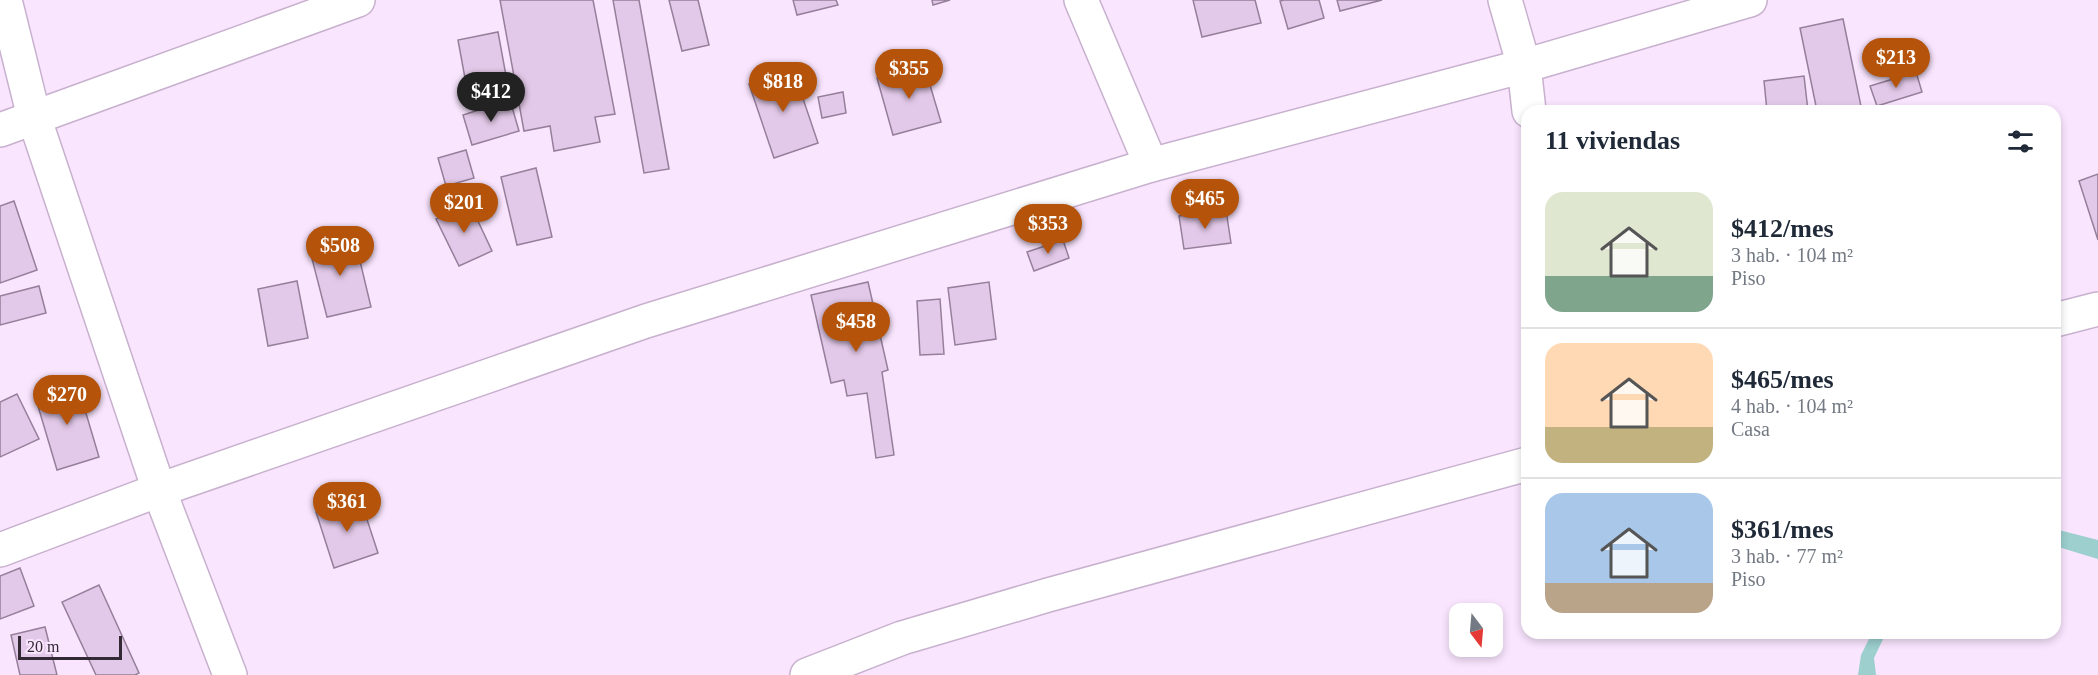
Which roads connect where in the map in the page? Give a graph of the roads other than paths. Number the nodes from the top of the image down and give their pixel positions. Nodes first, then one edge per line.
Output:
1 (5, 0) edge
2 (358, 0) edge
3 (1081, 0) edge
4 (1505, 0) edge
5 (1750, 0) edge
6 (1524, 66) junction
7 (1528, 105) edge
8 (34, 117) junction
9 (0, 130) edge
10 (1151, 165) junction
11 (2098, 309) edge
12 (2061, 318) edge
13 (1521, 466) edge
14 (159, 490) junction
15 (0, 550) edge
16 (230, 675) edge
17 (807, 675) edge

1 - 8 street
2 - 8 street
3 - 10 street
4 - 6 street
5 - 6 street
6 - 7 street
6 - 10 street
8 - 9 street
8 - 14 street
10 - 14 street
11 - 12 street
13 - 17 street
14 - 15 street
14 - 16 street

